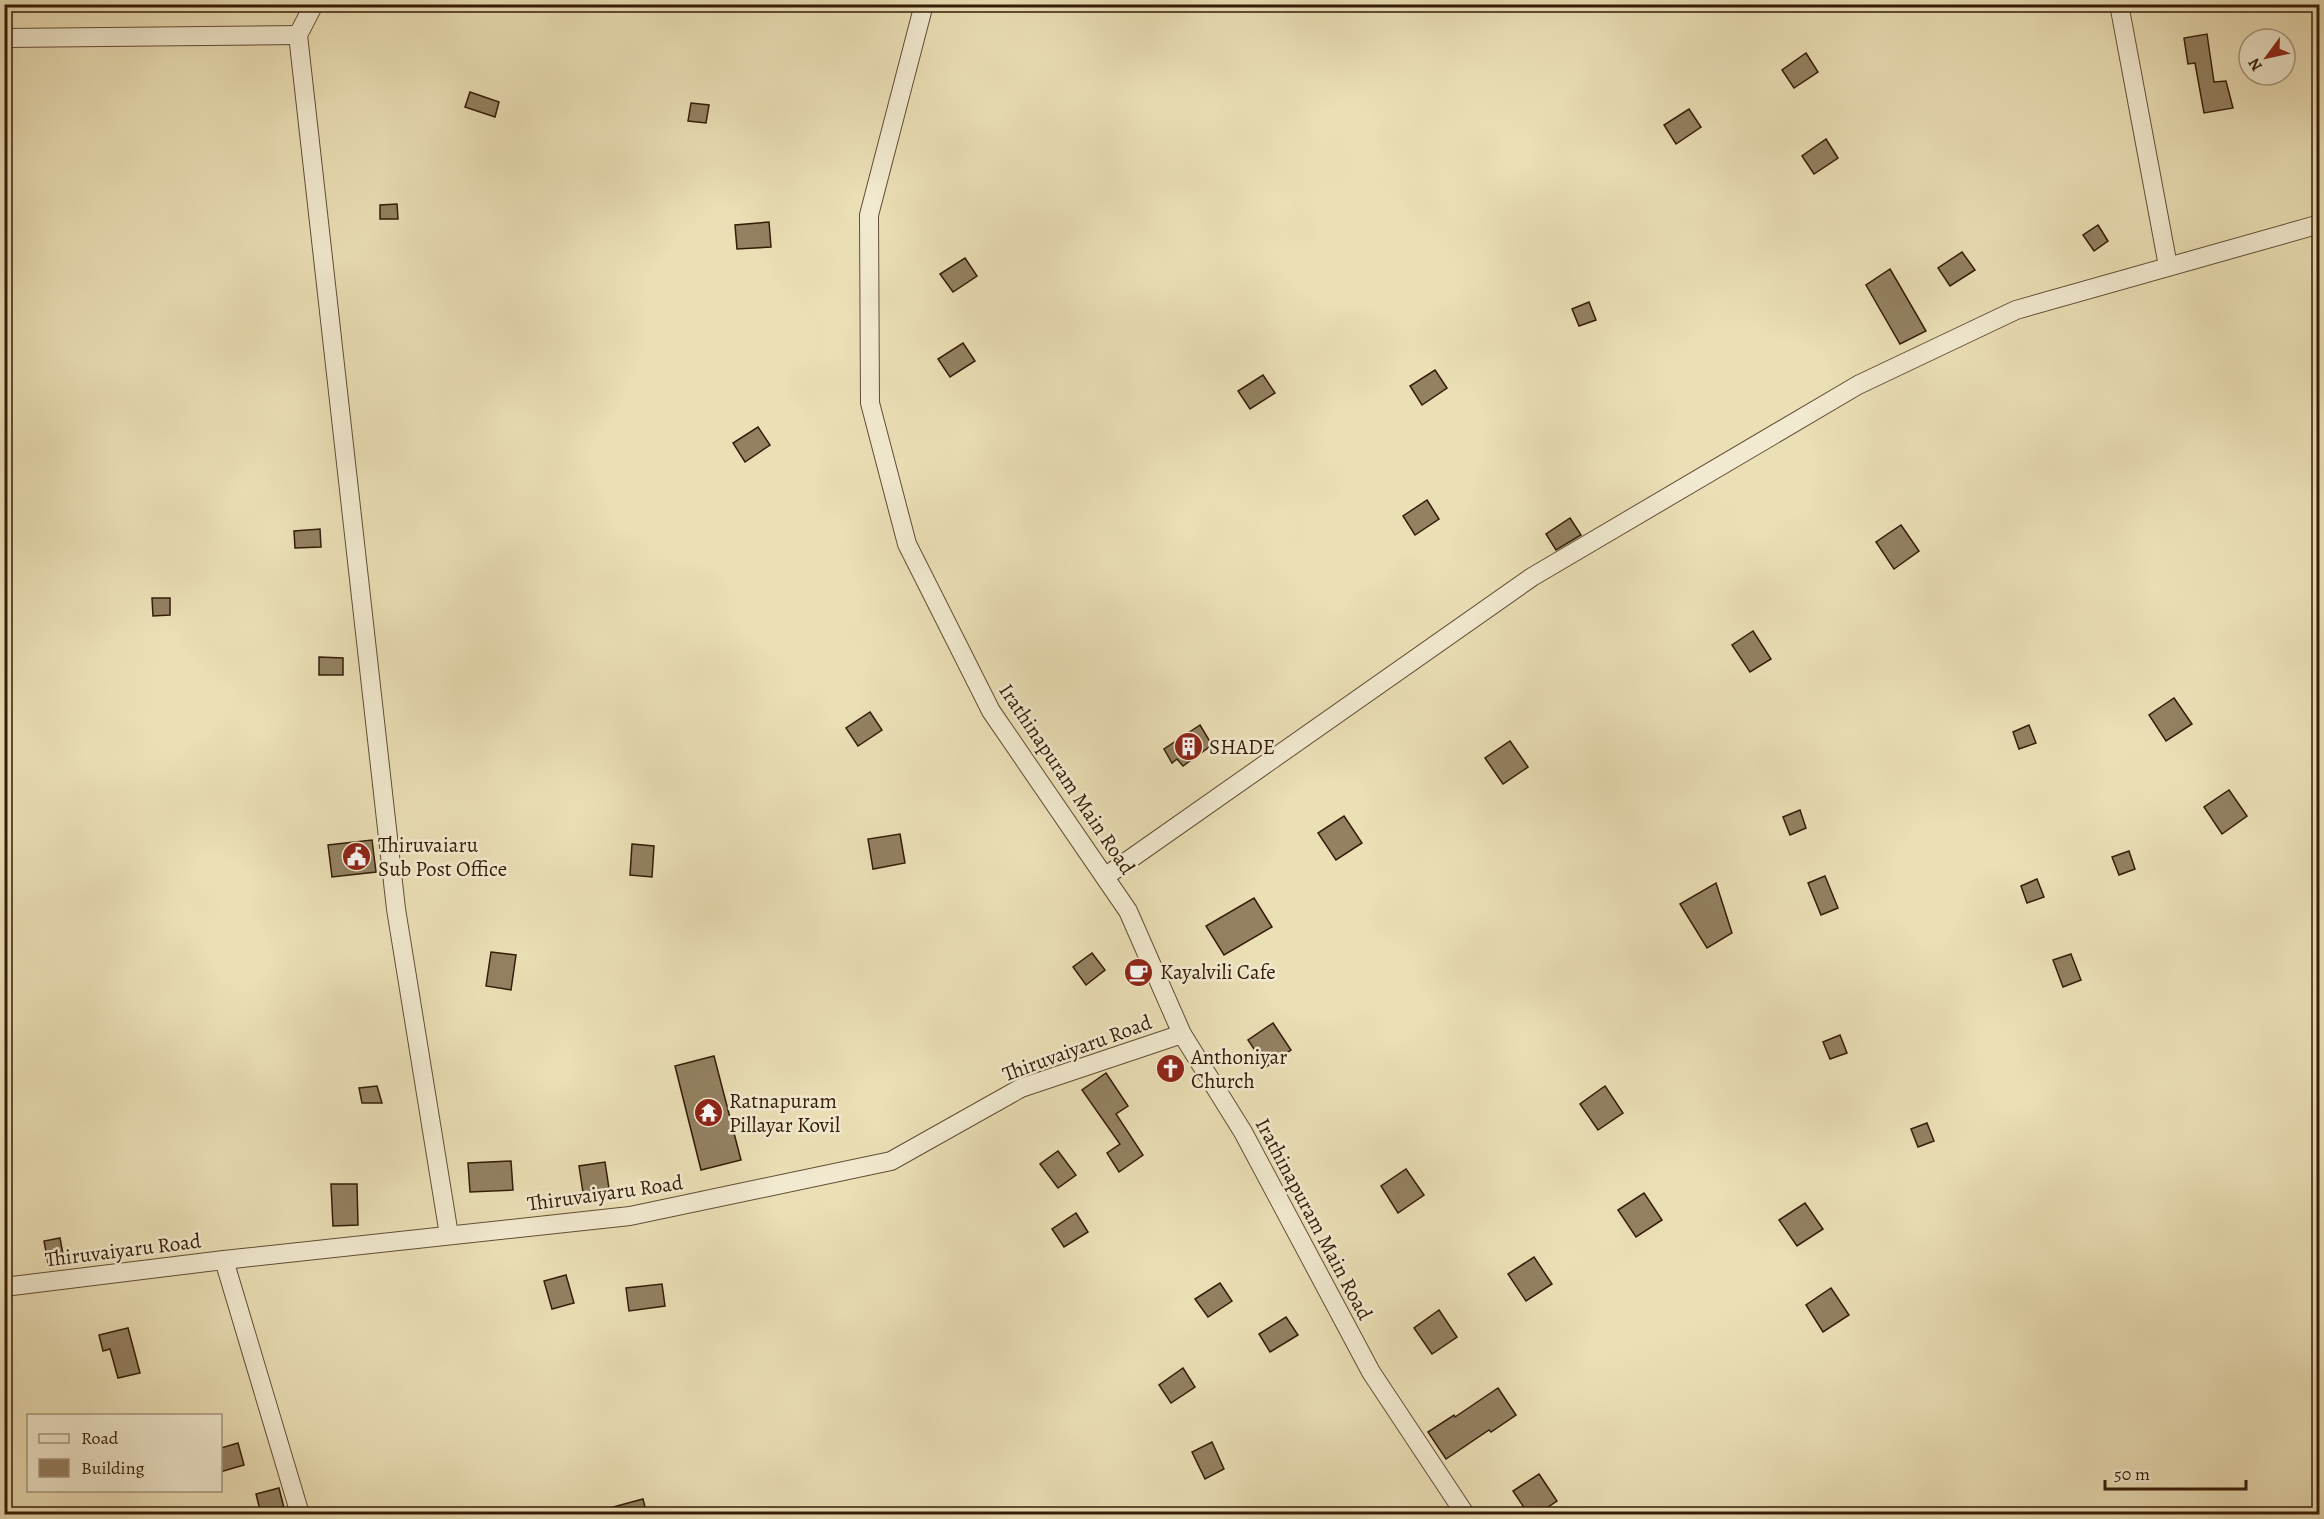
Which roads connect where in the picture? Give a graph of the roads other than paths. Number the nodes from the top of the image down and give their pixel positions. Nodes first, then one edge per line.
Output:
1 (314, 4) edge
2 (924, 4) edge
3 (2119, 4) edge
4 (298, 35) junction
5 (4, 39) edge
6 (2319, 224) edge
7 (2168, 266) junction
8 (1106, 876) junction
9 (1182, 1034) junction
10 (449, 1235) junction
11 (224, 1260) junction
12 (4, 1287) edge
13 (300, 1515) edge
14 (1465, 1515) edge

1 - 4 street
2 - 8 street, Irathinapuram Main Road
3 - 7 street
4 - 5 street
4 - 10 street
6 - 7 street
7 - 8 street
8 - 9 street, Irathinapuram Main Road
9 - 10 street, Thiruvaiyaru Road
9 - 14 street, Irathinapuram Main Road
10 - 11 street, Thiruvaiyaru Road
11 - 12 street, Thiruvaiyaru Road
11 - 13 street

